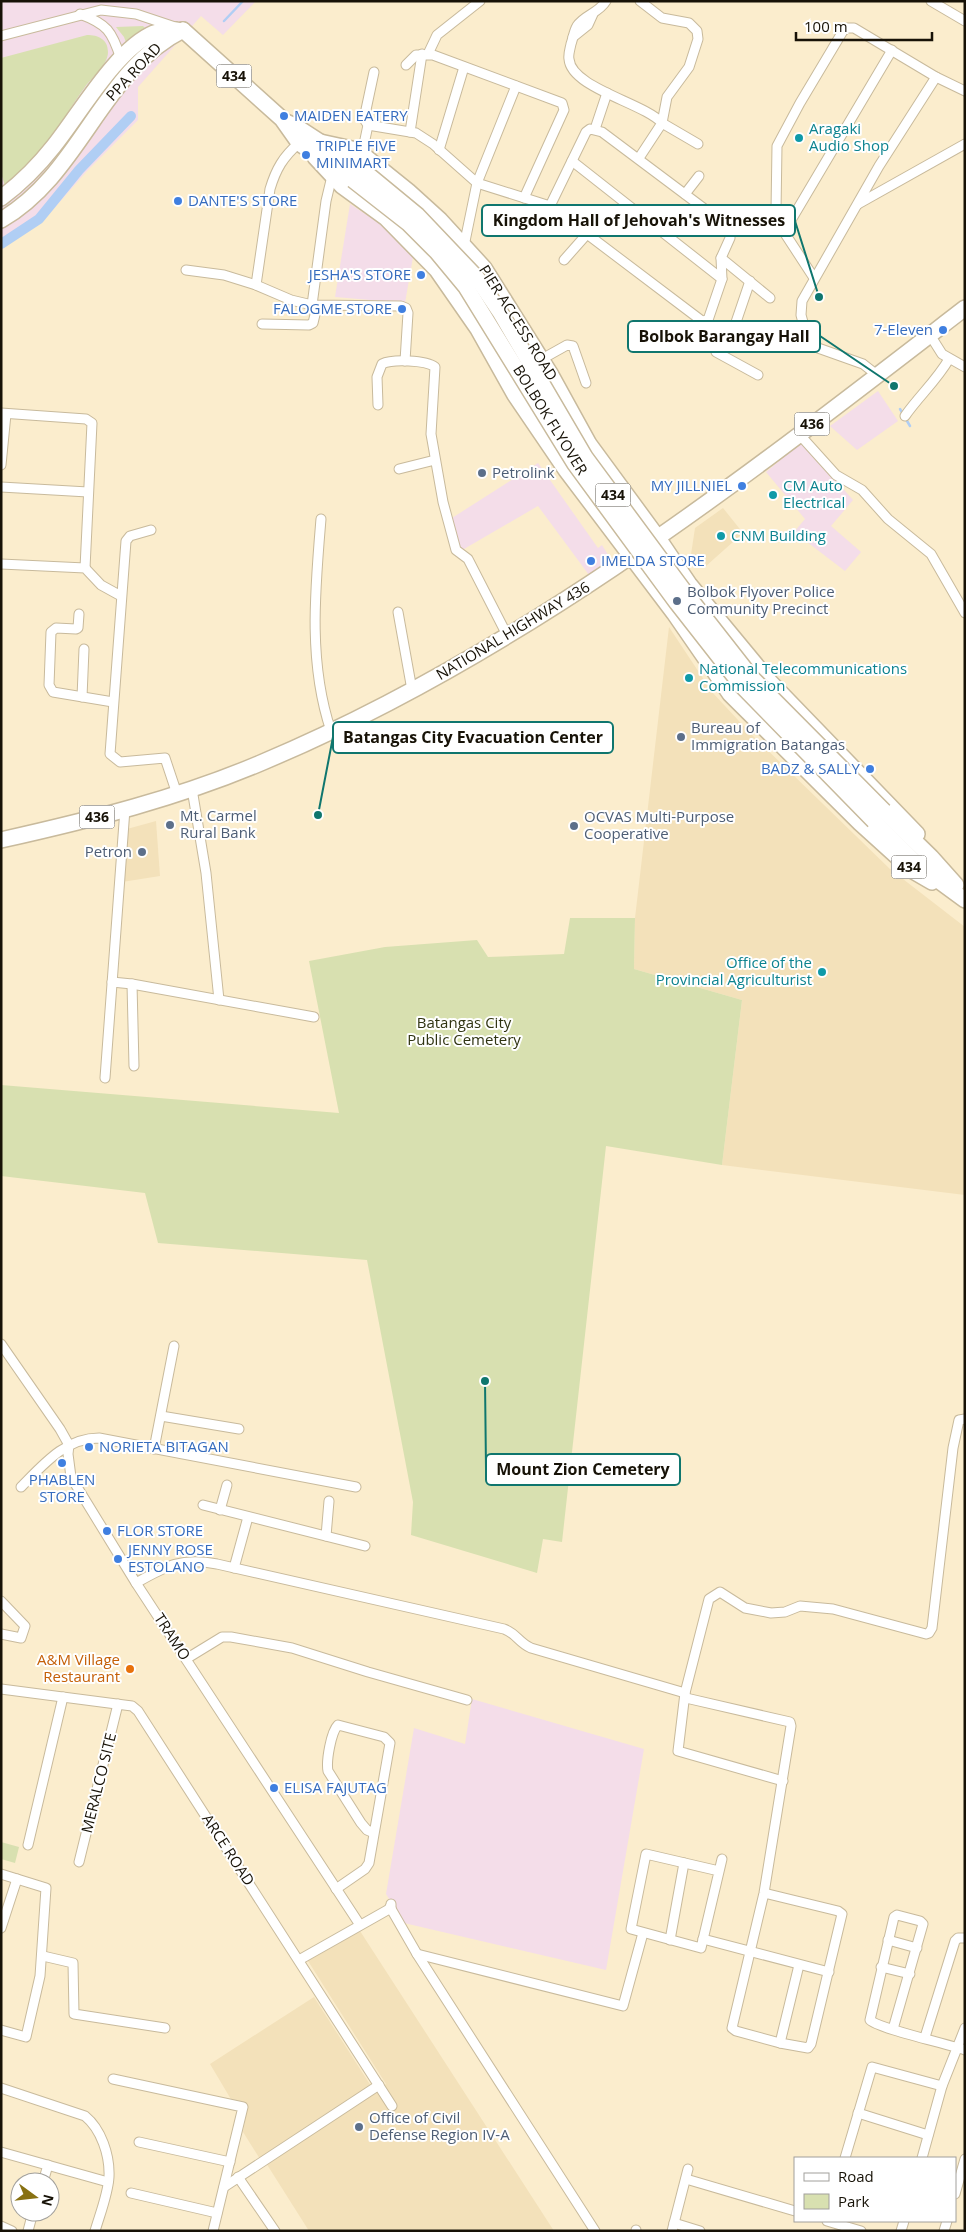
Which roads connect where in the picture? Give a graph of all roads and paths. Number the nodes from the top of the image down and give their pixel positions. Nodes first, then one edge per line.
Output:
1 (480, 1) edge
2 (606, 1) edge
3 (640, 1) edge
4 (931, 1) edge
5 (80, 14) junction
6 (965, 21) edge
7 (183, 30) junction
8 (1, 36) edge
9 (892, 50) junction
10 (425, 54) junction
11 (121, 59) junction
12 (406, 65) dead end
13 (464, 67) junction
14 (374, 72) dead end
15 (936, 77) junction
16 (516, 86) junction
17 (965, 91) edge
18 (607, 93) junction
19 (662, 124) junction
20 (368, 126) junction
21 (595, 129) junction
22 (410, 132) junction
23 (698, 144) dead end
24 (965, 144) edge
25 (309, 145) junction
26 (439, 150) junction
27 (639, 158) junction
28 (572, 161) junction
29 (358, 167) junction
30 (332, 176) junction
31 (700, 176) dead end
32 (477, 183) junction
33 (685, 194) junction
34 (1, 198) edge
35 (524, 198) junction
36 (857, 204) junction
37 (550, 206) junction
38 (1, 220) edge
39 (784, 232) junction
40 (588, 234) junction
41 (464, 246) junction
42 (720, 258) junction
43 (564, 260) dead end
44 (186, 270) dead end
45 (814, 278) junction
46 (722, 279) junction
47 (750, 281) junction
48 (256, 285) junction
49 (770, 298) dead end
50 (315, 306) junction
51 (965, 308) edge
52 (262, 324) dead end
53 (930, 335) junction
54 (760, 346) dead end
55 (716, 352) dead end
56 (542, 359) junction
57 (949, 359) junction
58 (405, 361) junction
59 (965, 367) edge
60 (758, 374) dead end
61 (877, 375) junction
62 (586, 383) dead end
63 (378, 405) dead end
64 (4, 413) edge
65 (905, 416) dead end
66 (799, 434) junction
67 (2, 458) edge
68 (435, 460) junction
69 (1, 465) edge
70 (399, 469) dead end
71 (1, 487) edge
72 (88, 492) junction
73 (321, 519) dead end
74 (151, 530) dead end
75 (658, 538) junction
76 (630, 557) junction
77 (1, 564) edge
78 (85, 568) junction
79 (121, 596) junction
80 (398, 612) dead end
81 (965, 613) edge
82 (79, 614) dead end
83 (508, 637) junction
84 (84, 649) dead end
85 (412, 690) junction
86 (82, 697) junction
87 (113, 702) junction
88 (331, 731) junction
89 (192, 789) junction
90 (177, 794) junction
91 (125, 809) junction
92 (879, 816) junction
93 (1, 840) edge
94 (965, 895) edge
95 (965, 900) edge
96 (112, 982) junction
97 (132, 984) junction
98 (219, 1000) junction
99 (314, 1017) dead end
100 (134, 1066) dead end
101 (106, 1078) dead end
102 (1, 1344) edge
103 (174, 1346) dead end
104 (161, 1416) junction
105 (965, 1418) edge
106 (239, 1430) dead end
107 (69, 1446) junction
108 (154, 1449) junction
109 (227, 1485) dead end
110 (21, 1487) dead end
111 (356, 1487) dead end
112 (329, 1502) dead end
113 (203, 1505) dead end
114 (220, 1510) junction
115 (248, 1517) junction
116 (326, 1536) junction
117 (365, 1546) dead end
118 (234, 1568) junction
119 (136, 1583) junction
120 (1, 1600) edge
121 (1, 1634) edge
122 (186, 1659) junction
123 (1, 1689) edge
124 (685, 1696) junction
125 (64, 1697) junction
126 (467, 1700) dead end
127 (118, 1704) junction
128 (783, 1781) junction
129 (374, 1833) junction
130 (28, 1845) dead end
131 (722, 1858) dead end
132 (79, 1862) dead end
133 (684, 1863) junction
134 (719, 1871) junction
135 (1, 1874) edge
136 (17, 1879) junction
137 (336, 1889) junction
138 (764, 1893) junction
139 (360, 1925) junction
140 (1, 1928) edge
141 (643, 1933) junction
142 (965, 1938) edge
143 (703, 1939) junction
144 (670, 1940) junction
145 (888, 1940) junction
146 (917, 1948) junction
147 (751, 1952) junction
148 (417, 1954) junction
149 (42, 1956) junction
150 (299, 1960) junction
151 (799, 1965) junction
152 (881, 1967) junction
153 (828, 1972) junction
154 (910, 1974) junction
155 (165, 2028) dead end
156 (965, 2028) edge
157 (893, 2029) junction
158 (1, 2030) edge
159 (925, 2037) junction
160 (780, 2043) junction
161 (961, 2049) edge
162 (113, 2079) dead end
163 (379, 2085) junction
164 (942, 2086) junction
165 (1, 2088) edge
166 (392, 2106) dead end
167 (858, 2113) junction
168 (928, 2135) junction
169 (139, 2142) dead end
170 (1, 2152) edge
171 (845, 2157) edge
172 (922, 2157) edge
173 (965, 2159) edge
174 (230, 2162) junction
175 (48, 2165) junction
176 (688, 2169) dead end
177 (46, 2172) edge
178 (238, 2177) junction
179 (686, 2180) junction
180 (108, 2182) junction
181 (224, 2187) junction
182 (956, 2190) edge
183 (131, 2193) dead end
184 (794, 2211) edge
185 (217, 2213) junction
186 (830, 2222) edge
187 (1, 2226) edge
188 (673, 2227) edge
189 (12, 2231) edge
190 (95, 2231) edge
191 (213, 2231) edge
192 (275, 2231) edge
193 (596, 2231) edge
194 (700, 2231) edge
195 (861, 2231) edge

1 - 10 street
2 - 18 street
3 - 19 street
4 - 6 street
5 - 7 street
5 - 8 street
5 - 11 street
7 - 11 main road, PPA ROAD
7 - 25 main road, 434
7 - 38 main road, PPA ROAD
9 - 15 street
9 - 39 street
9 - 39 street
10 - 12 street
10 - 13 street
10 - 22 street
11 - 34 main road, PPA ROAD
13 - 16 street
13 - 26 street
14 - 20 street
15 - 17 street
15 - 36 street
16 - 32 street
16 - 35 street
18 - 19 street
18 - 21 street
19 - 23 street
19 - 27 street
20 - 22 street
20 - 29 street
21 - 27 street
21 - 28 street
22 - 26 street
24 - 36 street
25 - 29 main road, BOLBOK FLYOVER / 434
25 - 30 main road, 434
25 - 48 street
26 - 32 street
27 - 33 street
28 - 37 street
28 - 46 street
29 - 41 main road, PIER ACCESS ROAD / 434
29 - 92 main road, BOLBOK FLYOVER / 434, bridge
30 - 50 street
30 - 76 main road, 434
31 - 33 street
32 - 35 street
32 - 41 street
33 - 42 street
35 - 37 street
36 - 45 street
37 - 40 street
39 - 45 street
40 - 43 street
40 - 46 street
41 - 56 main road, PIER ACCESS ROAD / 434
42 - 46 street
42 - 47 street
44 - 48 street
45 - 61 street
47 - 49 street
47 - 54 street
48 - 50 street
50 - 52 street
50 - 58 street
51 - 53 main road, NATIONAL HIGHWAY 436 / 436
53 - 57 street
53 - 61 main road, NATIONAL HIGHWAY 436 / 436
55 - 60 street
56 - 62 street
56 - 75 main road, PIER ACCESS ROAD / 434
57 - 59 street
57 - 65 street
58 - 63 street
58 - 68 street
61 - 66 main road, NATIONAL HIGHWAY 436 / 436
64 - 67 street
64 - 72 street
66 - 75 main road, NATIONAL HIGHWAY 436 / 436
66 - 81 street
67 - 69 street
68 - 70 street
68 - 83 street
71 - 72 street
72 - 78 street
73 - 88 street
74 - 79 street
75 - 76 main road, NATIONAL HIGHWAY 436 / 436
75 - 94 main road, 434
76 - 83 main road, NATIONAL HIGHWAY 436 / 436
76 - 95 main road, 434
77 - 78 street
78 - 79 street
79 - 87 street
80 - 85 street
82 - 86 street
83 - 85 main road, NATIONAL HIGHWAY 436 / 436
84 - 86 street
85 - 88 main road, NATIONAL HIGHWAY 436 / 436
86 - 87 street
87 - 90 street
88 - 89 main road, NATIONAL HIGHWAY 436 / 436
89 - 90 main road, NATIONAL HIGHWAY 436 / 436
89 - 98 street
90 - 91 main road, NATIONAL HIGHWAY 436 / 436
91 - 93 main road, NATIONAL HIGHWAY 436 / 436
91 - 96 street
92 - 94 main road, BOLBOK FLYOVER / 434
92 - 95 main road, BOLBOK FLYOVER / 434
96 - 97 street
96 - 101 street
97 - 98 street
97 - 100 street
98 - 99 street
102 - 107 street, TRAMO
103 - 104 street
104 - 106 street
104 - 108 street
105 - 124 street
107 - 108 street
107 - 110 street
107 - 119 street, TRAMO
108 - 111 street
109 - 114 street
112 - 116 street
113 - 114 street
114 - 115 street
115 - 116 street
115 - 118 street
116 - 117 street
118 - 119 street
118 - 124 street
119 - 122 street, TRAMO
120 - 121 street
122 - 126 street
122 - 137 street, TRAMO
123 - 125 street, ARCE ROAD
124 - 128 street
124 - 128 street
125 - 127 street, ARCE ROAD
125 - 130 street
127 - 132 street, MERALCO SITE
127 - 150 street, ARCE ROAD
128 - 138 street
129 - 129 street
129 - 137 street
131 - 134 street
133 - 134 street
133 - 141 street
133 - 144 street
134 - 143 street
135 - 136 street
136 - 140 street
136 - 149 street
137 - 139 street, TRAMO
138 - 147 street
138 - 153 street
139 - 148 street
139 - 150 street
141 - 144 street
141 - 148 street
142 - 159 street
143 - 144 street
143 - 147 street
145 - 146 street
145 - 146 street
145 - 152 street
146 - 154 street
147 - 151 street
147 - 160 street
148 - 193 street
149 - 155 street
149 - 158 street
150 - 163 street, ARCE ROAD
151 - 153 street
151 - 160 street
152 - 154 street
152 - 157 street
153 - 160 street
154 - 157 street
156 - 161 street
157 - 159 street
159 - 161 street
161 - 164 street
162 - 174 street
163 - 166 street, ARCE ROAD
163 - 178 street
164 - 167 street
164 - 168 street
165 - 180 street
167 - 168 street
167 - 171 street
168 - 172 street
169 - 174 street
170 - 175 street
173 - 182 street
174 - 181 street
175 - 177 street
175 - 180 street
176 - 179 street
178 - 181 street
178 - 192 street
179 - 184 street
179 - 188 street
180 - 190 street
181 - 185 street
183 - 185 street
185 - 191 street
186 - 195 street
187 - 189 street
188 - 194 street

